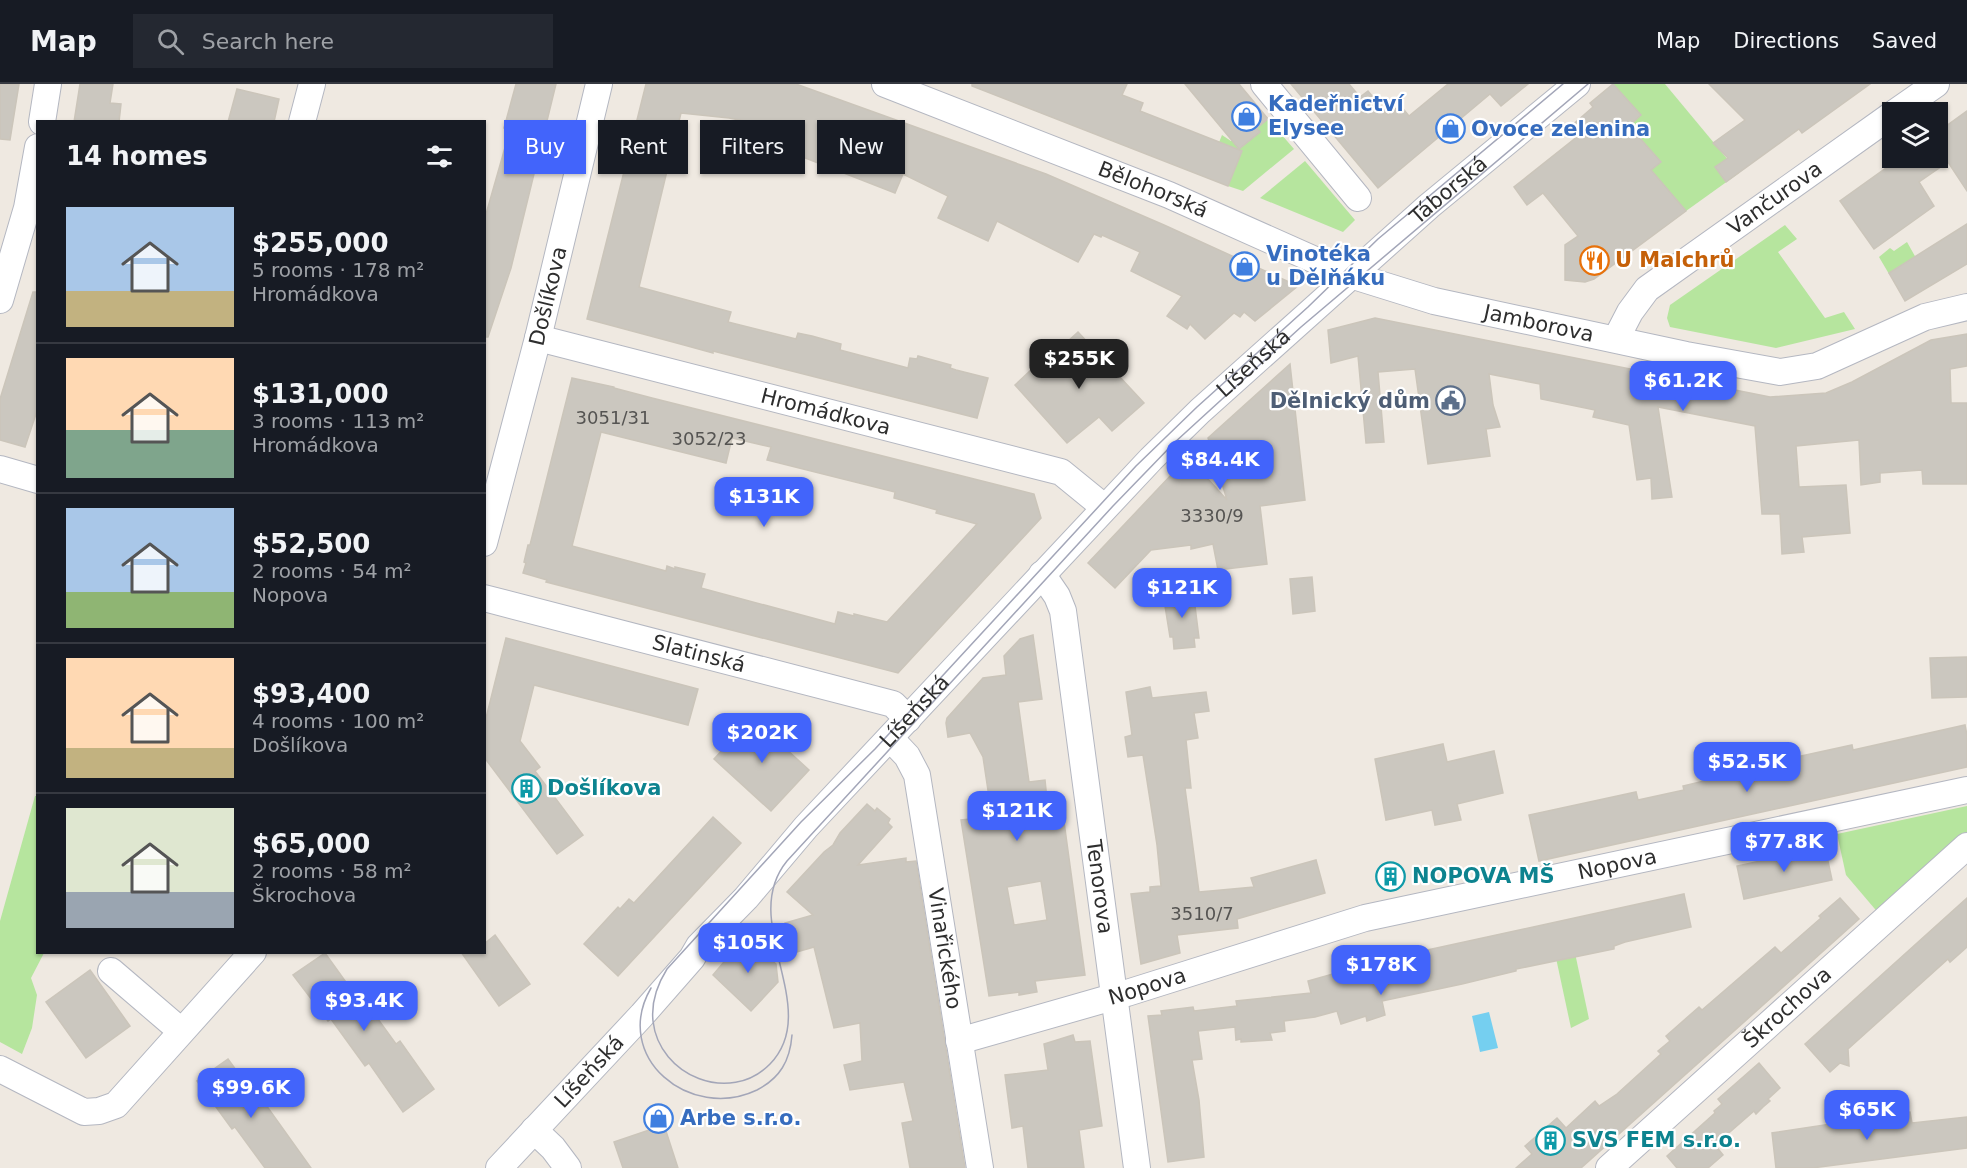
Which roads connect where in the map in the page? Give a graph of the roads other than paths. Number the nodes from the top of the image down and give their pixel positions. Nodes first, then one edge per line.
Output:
1 (48, 84) edge
2 (312, 84) edge
3 (599, 84) edge
4 (885, 84) edge
5 (1264, 84) edge
6 (1577, 84) edge
7 (1936, 84) edge
8 (1910, 102) edge
9 (42, 120) edge
10 (303, 120) edge
11 (1882, 122) edge
12 (36, 158) edge
13 (1358, 198) dead end
14 (1351, 275) junction
15 (0, 300) edge
16 (1967, 307) edge
17 (538, 338) junction
18 (1616, 339) junction
19 (0, 469) edge
20 (36, 479) edge
21 (1104, 507) junction
22 (486, 535) edge
23 (1042, 574) junction
24 (486, 599) edge
25 (908, 719) junction
26 (890, 738) junction
27 (1967, 790) edge
28 (1967, 846) edge
29 (251, 954) edge
30 (111, 971) dead end
31 (1114, 997) junction
32 (181, 1031) junction
33 (959, 1041) junction
34 (0, 1069) edge
35 (534, 1130) junction
36 (499, 1168) edge
37 (568, 1168) edge
38 (980, 1168) edge
39 (1137, 1168) edge
40 (1609, 1168) edge

1 - 9 street
2 - 10 street
3 - 17 street, Došlíkova
4 - 14 street, Bělohorská
5 - 13 street
6 - 14 street, Táborská
7 - 8 street, Vančurova
11 - 18 street, Vančurova
12 - 15 street
14 - 18 street, Jamborova
14 - 21 street, Líšeňská
16 - 18 street, Jamborova
17 - 21 street, Hromádkova
17 - 22 street, Došlíkova
19 - 20 street
21 - 23 street, Líšeňská
23 - 25 street, Líšeňská
23 - 31 street, Tenorova
24 - 25 street, Slatinská
25 - 26 street, Líšeňská
26 - 33 street, Vinařického
26 - 35 street, Líšeňská
27 - 31 street, Nopova
28 - 40 street, Škrochova
29 - 32 street
30 - 32 street
31 - 33 street, Nopova
31 - 39 street, Tenorova
32 - 34 street
33 - 38 street, Vinařického
35 - 36 street, Líšeňská
35 - 37 street

